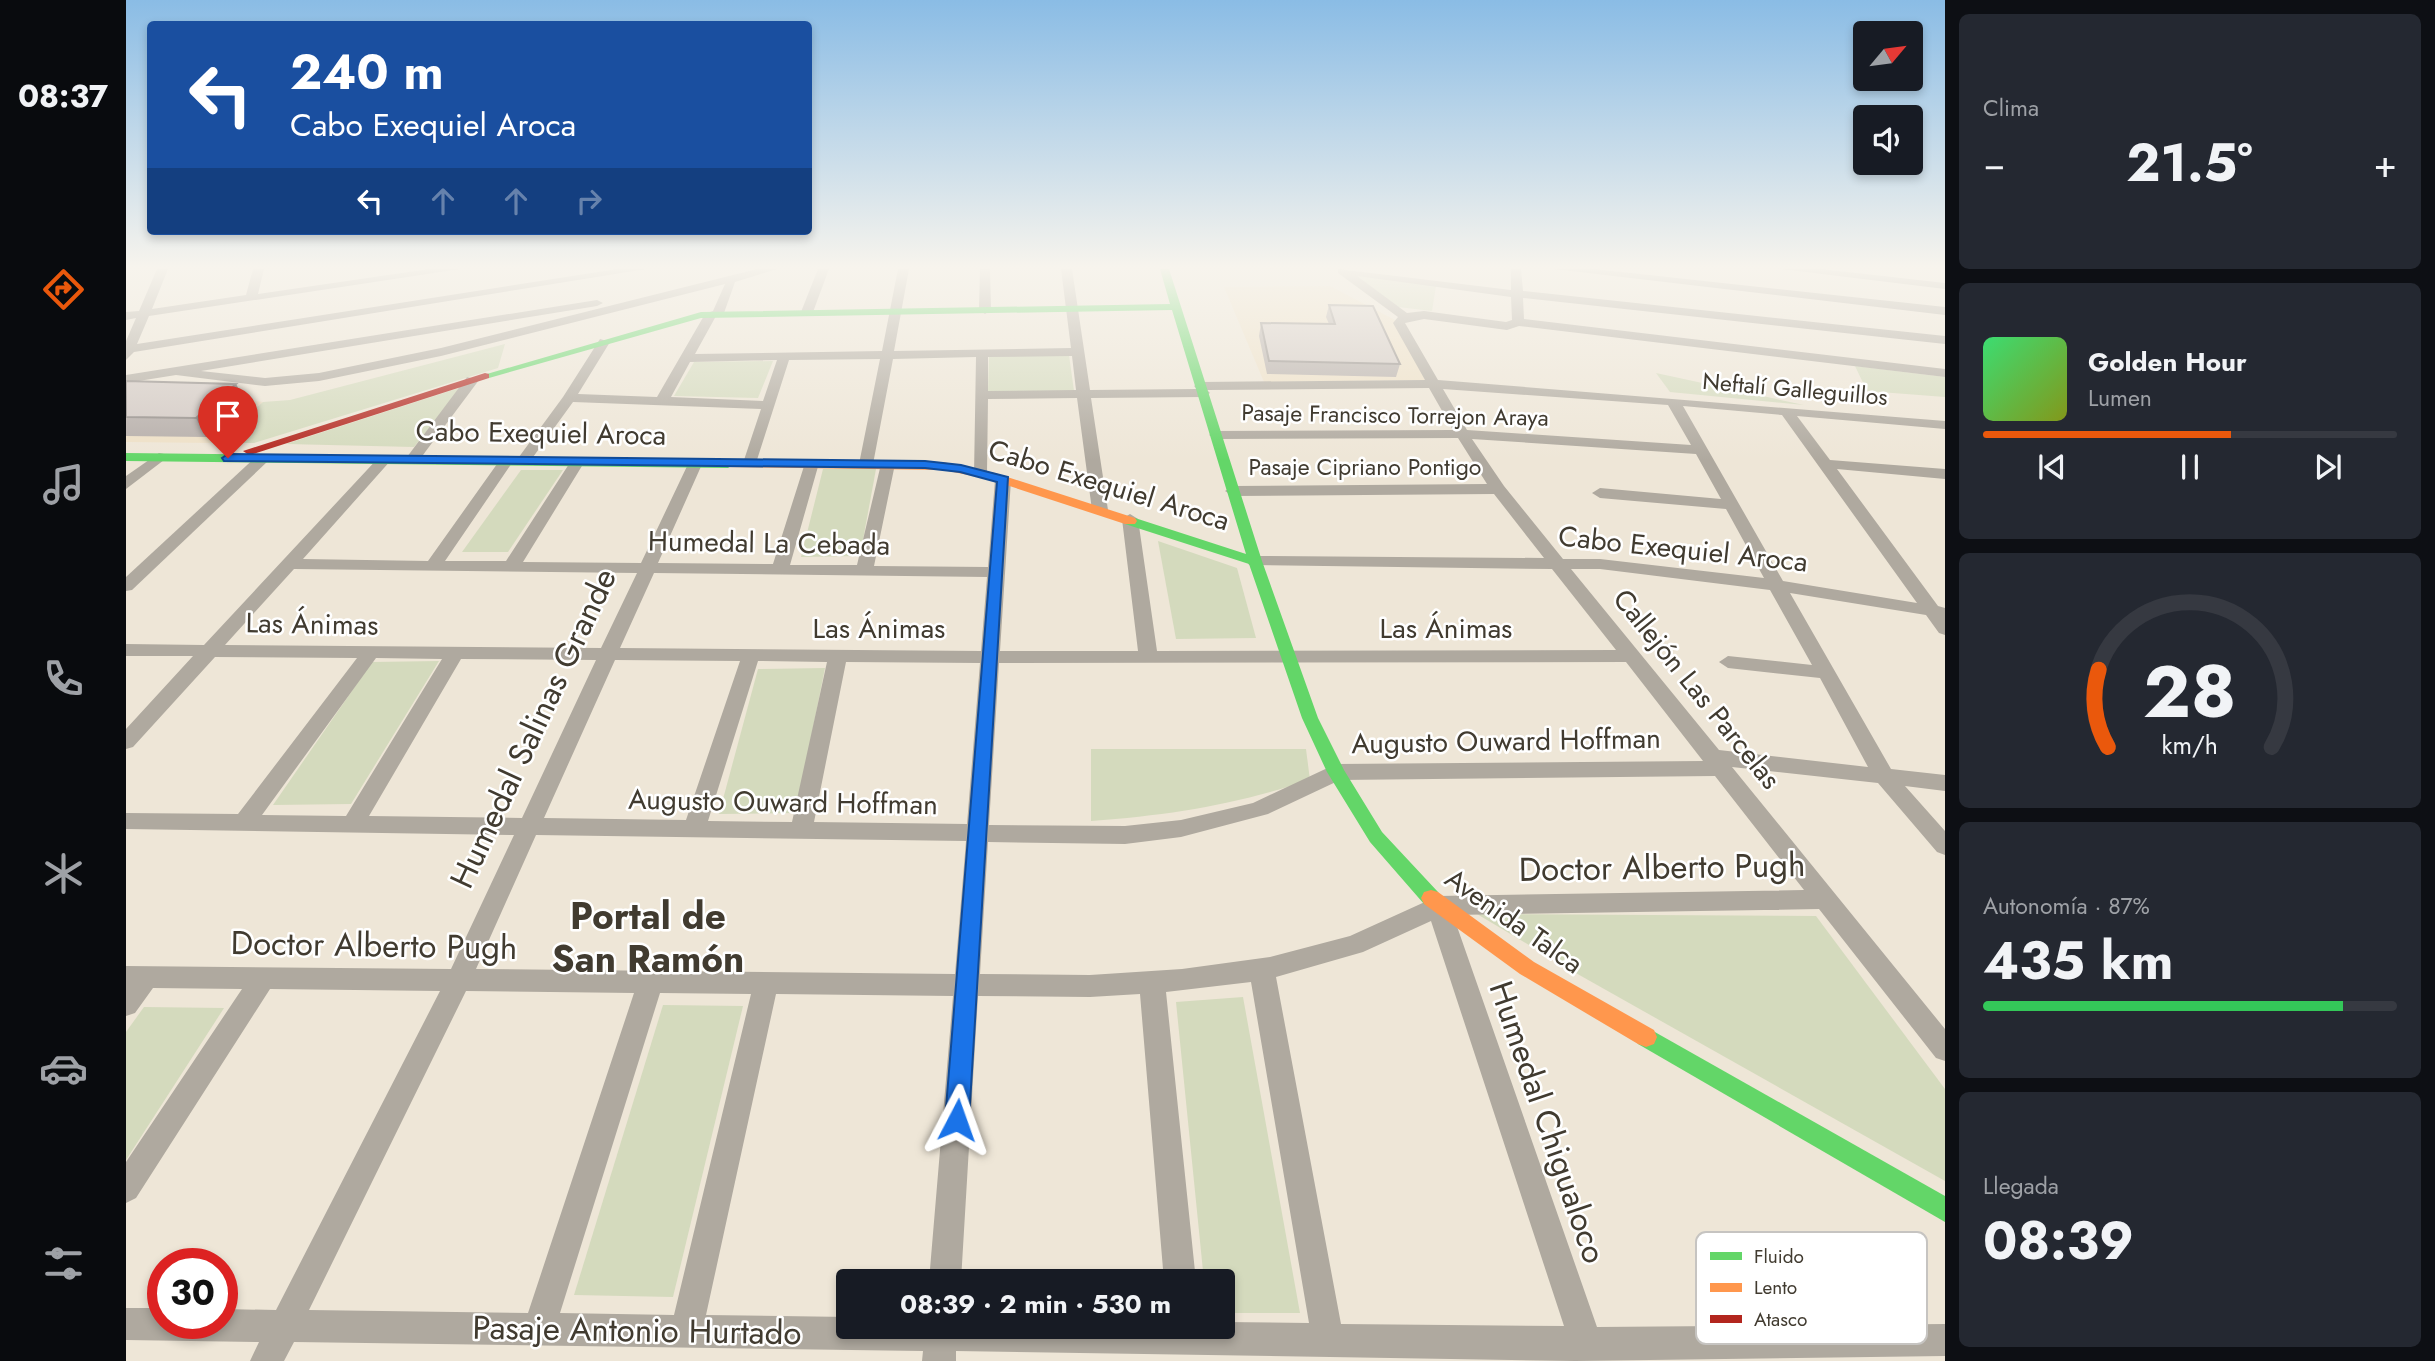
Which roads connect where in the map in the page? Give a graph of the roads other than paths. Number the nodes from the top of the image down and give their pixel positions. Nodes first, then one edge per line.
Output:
1 (136, 333) edge
2 (209, 333) edge
3 (419, 333) edge
4 (527, 333) edge
5 (636, 333) edge
6 (703, 333) edge
7 (890, 333) edge
8 (1075, 333) edge
9 (1184, 333) edge
10 (1404, 333) edge
11 (1822, 333) edge
12 (1833, 333) edge
13 (1867, 333) edge
14 (404, 335) junction
15 (1945, 340) edge
16 (604, 342) junction
17 (127, 352) edge
18 (1078, 352) junction
19 (982, 353) junction
20 (886, 354) junction
21 (405, 356) junction
22 (784, 357) junction
23 (687, 358) junction
24 (177, 371) junction
25 (1945, 373) edge
26 (1846, 377) dead end
27 (126, 379) edge
28 (472, 380) junction
29 (1432, 384) junction
30 (1202, 390) junction
31 (1084, 394) junction
32 (982, 395) junction
33 (569, 398) junction
34 (662, 401) junction
35 (1673, 401) junction
36 (769, 405) junction
37 (1788, 413) junction
38 (1945, 425) edge
39 (1462, 434) junction
40 (1216, 435) junction
41 (1699, 450) junction
42 (126, 457) edge
43 (159, 457) junction
44 (228, 458) junction
45 (263, 458) junction
46 (385, 459) junction
47 (412, 460) junction
48 (515, 461) junction
49 (578, 461) junction
50 (696, 462) junction
51 (750, 463) junction
52 (812, 463) junction
53 (866, 464) junction
54 (888, 464) junction
55 (1825, 464) junction
56 (979, 472) junction
57 (1945, 474) edge
58 (1003, 480) junction
59 (126, 484) edge
60 (1498, 489) junction
61 (1233, 491) junction
62 (1600, 493) dead end
63 (1730, 505) junction
64 (1100, 510) junction
65 (1130, 519) junction
66 (1255, 561) junction
67 (1557, 562) junction
68 (289, 564) junction
69 (433, 566) junction
70 (511, 567) junction
71 (646, 568) junction
72 (780, 570) junction
73 (864, 571) junction
74 (995, 572) junction
75 (1774, 584) junction
76 (126, 586) edge
77 (1938, 612) edge
78 (1945, 629) edge
79 (126, 650) edge
80 (209, 651) junction
81 (371, 652) junction
82 (454, 654) junction
83 (607, 654) junction
84 (751, 655) junction
85 (838, 655) junction
86 (1288, 656) junction
87 (1632, 656) junction
88 (990, 657) junction
89 (1148, 657) junction
90 (1728, 663) dead end
91 (1826, 673) junction
92 (126, 742) edge
93 (1717, 762) junction
94 (1336, 772) junction
95 (1884, 776) junction
96 (1945, 783) edge
97 (126, 821) edge
98 (244, 823) junction
99 (352, 825) junction
100 (528, 827) junction
101 (694, 830) junction
102 (801, 832) junction
103 (978, 834) junction
104 (1945, 846) edge
105 (1827, 899) junction
106 (1438, 906) junction
107 (1262, 972) junction
108 (136, 978) edge
109 (263, 979) junction
110 (458, 981) junction
111 (650, 983) junction
112 (1152, 983) junction
113 (766, 984) junction
114 (967, 985) junction
115 (126, 1005) edge
116 (1945, 1049) edge
117 (126, 1188) edge
118 (1945, 1210) edge
119 (946, 1269) edge
120 (1179, 1269) edge
121 (126, 1324) edge
122 (284, 1327) junction
123 (539, 1329) junction
124 (686, 1331) junction
125 (1235, 1334) edge
126 (970, 1339) edge
127 (1328, 1339) junction
128 (940, 1340) edge
129 (1945, 1340) edge
130 (1927, 1341) edge
131 (1826, 1344) edge
132 (1589, 1352) edge
133 (267, 1361) edge

1 - 17 street
2 - 17 street
3 - 14 street
4 - 21 street
5 - 16 street
6 - 23 street
7 - 20 street
8 - 18 street
9 - 30 street, Avenida Talca
10 - 29 street, Callejón Las Parcelas
11 - 26 street
12 - 25 street
13 - 15 street
14 - 21 street
14 - 24 street
16 - 28 street
16 - 33 street
18 - 19 street
18 - 31 street
19 - 20 street
19 - 32 street
20 - 22 street
20 - 53 street
21 - 24 street
22 - 23 street
22 - 36 street
23 - 34 street
24 - 27 street
28 - 44 street
28 - 47 street
29 - 30 street, Neftalí Galleguillos
29 - 35 street, Neftalí Galleguillos
29 - 39 street, Callejón Las Parcelas
30 - 31 street, Neftalí Galleguillos
30 - 40 street, Avenida Talca
31 - 32 street, Neftalí Galleguillos
31 - 64 street
32 - 56 street
33 - 34 street
33 - 48 street
34 - 36 street
35 - 37 street, Neftalí Galleguillos
35 - 41 street
36 - 51 street
37 - 38 street, Neftalí Galleguillos
37 - 55 street
39 - 40 street, Pasaje Francisco Torrejon Araya
39 - 41 street, Pasaje Francisco Torrejon Araya
39 - 60 street, Callejón Las Parcelas
40 - 61 street, Avenida Talca
41 - 63 street
42 - 43 street, Cabo Exequiel Aroca
43 - 44 street, Cabo Exequiel Aroca
43 - 59 street
44 - 45 street, Cabo Exequiel Aroca
45 - 46 street, Cabo Exequiel Aroca
45 - 76 street
46 - 47 street, Cabo Exequiel Aroca
46 - 68 street
47 - 48 street, Cabo Exequiel Aroca
48 - 49 street, Cabo Exequiel Aroca
48 - 69 street
49 - 50 street, Cabo Exequiel Aroca
49 - 70 street
50 - 51 street, Cabo Exequiel Aroca
50 - 71 street, Humedal Salinas Grande
51 - 52 street, Cabo Exequiel Aroca
52 - 53 street, Cabo Exequiel Aroca
52 - 72 street
53 - 54 street, Cabo Exequiel Aroca
54 - 56 street, Cabo Exequiel Aroca
54 - 73 street
55 - 57 street
55 - 77 street
56 - 58 street, Cabo Exequiel Aroca
58 - 64 street, Cabo Exequiel Aroca
58 - 74 street
60 - 61 street, Pasaje Cipriano Pontigo
60 - 67 street, Callejón Las Parcelas
61 - 66 street, Avenida Talca
62 - 63 street
63 - 75 street
64 - 65 street, Cabo Exequiel Aroca
65 - 66 street, Cabo Exequiel Aroca
65 - 89 street
66 - 67 street, Cabo Exequiel Aroca
66 - 86 street, Avenida Talca
67 - 75 street, Cabo Exequiel Aroca
67 - 87 street, Callejón Las Parcelas
68 - 69 street, Humedal La Cebada
68 - 80 street
69 - 70 street, Humedal La Cebada
70 - 71 street, Humedal La Cebada
71 - 72 street, Humedal La Cebada
71 - 83 street, Humedal Salinas Grande
72 - 73 street, Humedal La Cebada
73 - 74 street, Humedal La Cebada
74 - 88 street
75 - 77 street, Cabo Exequiel Aroca
75 - 91 street
77 - 78 street
79 - 80 street, Las Ánimas
80 - 81 street, Las Ánimas
80 - 92 street
81 - 82 street, Las Ánimas
81 - 98 street
82 - 83 street, Las Ánimas
82 - 99 street
83 - 84 street, Las Ánimas
83 - 100 street, Humedal Salinas Grande
84 - 85 street, Las Ánimas
84 - 101 street
85 - 88 street, Las Ánimas
85 - 102 street
86 - 87 street, Las Ánimas
86 - 89 street, Las Ánimas
86 - 94 street, Avenida Talca
87 - 93 street, Callejón Las Parcelas
88 - 89 street, Las Ánimas
88 - 103 street
90 - 91 street
91 - 95 street
93 - 94 street, Augusto Ouward Hoffman
93 - 95 street, Augusto Ouward Hoffman
93 - 105 street, Callejón Las Parcelas
94 - 103 street, Augusto Ouward Hoffman
94 - 106 street, Avenida Talca
95 - 96 street, Augusto Ouward Hoffman
95 - 104 street
97 - 98 street, Augusto Ouward Hoffman
98 - 99 street, Augusto Ouward Hoffman
99 - 100 street, Augusto Ouward Hoffman
100 - 101 street, Augusto Ouward Hoffman
100 - 110 street, Humedal Salinas Grande
101 - 102 street, Augusto Ouward Hoffman
102 - 103 street, Augusto Ouward Hoffman
103 - 114 street
105 - 106 street, Doctor Alberto Pugh
105 - 116 street, Callejón Las Parcelas
106 - 107 street, Doctor Alberto Pugh
106 - 118 street, Avenida Talca
106 - 132 street, Humedal Chigualoco
107 - 112 street, Doctor Alberto Pugh
107 - 127 street
108 - 109 street, Doctor Alberto Pugh
108 - 115 street
109 - 110 street, Doctor Alberto Pugh
109 - 117 street
110 - 111 street, Doctor Alberto Pugh
110 - 122 street, Humedal Salinas Grande
111 - 113 street, Doctor Alberto Pugh
111 - 123 street
112 - 114 street, Doctor Alberto Pugh
112 - 120 street
113 - 114 street, Doctor Alberto Pugh
113 - 124 street
114 - 119 street
121 - 122 street, Pasaje Antonio Hurtado
122 - 123 street, Pasaje Antonio Hurtado
122 - 133 street, Humedal Salinas Grande
123 - 124 street, Pasaje Antonio Hurtado
124 - 128 street, Pasaje Antonio Hurtado
125 - 127 street, Pasaje Antonio Hurtado
126 - 128 street, Pasaje Antonio Hurtado
127 - 132 street, Pasaje Antonio Hurtado
129 - 130 street, Pasaje Antonio Hurtado
131 - 132 street, Pasaje Antonio Hurtado

